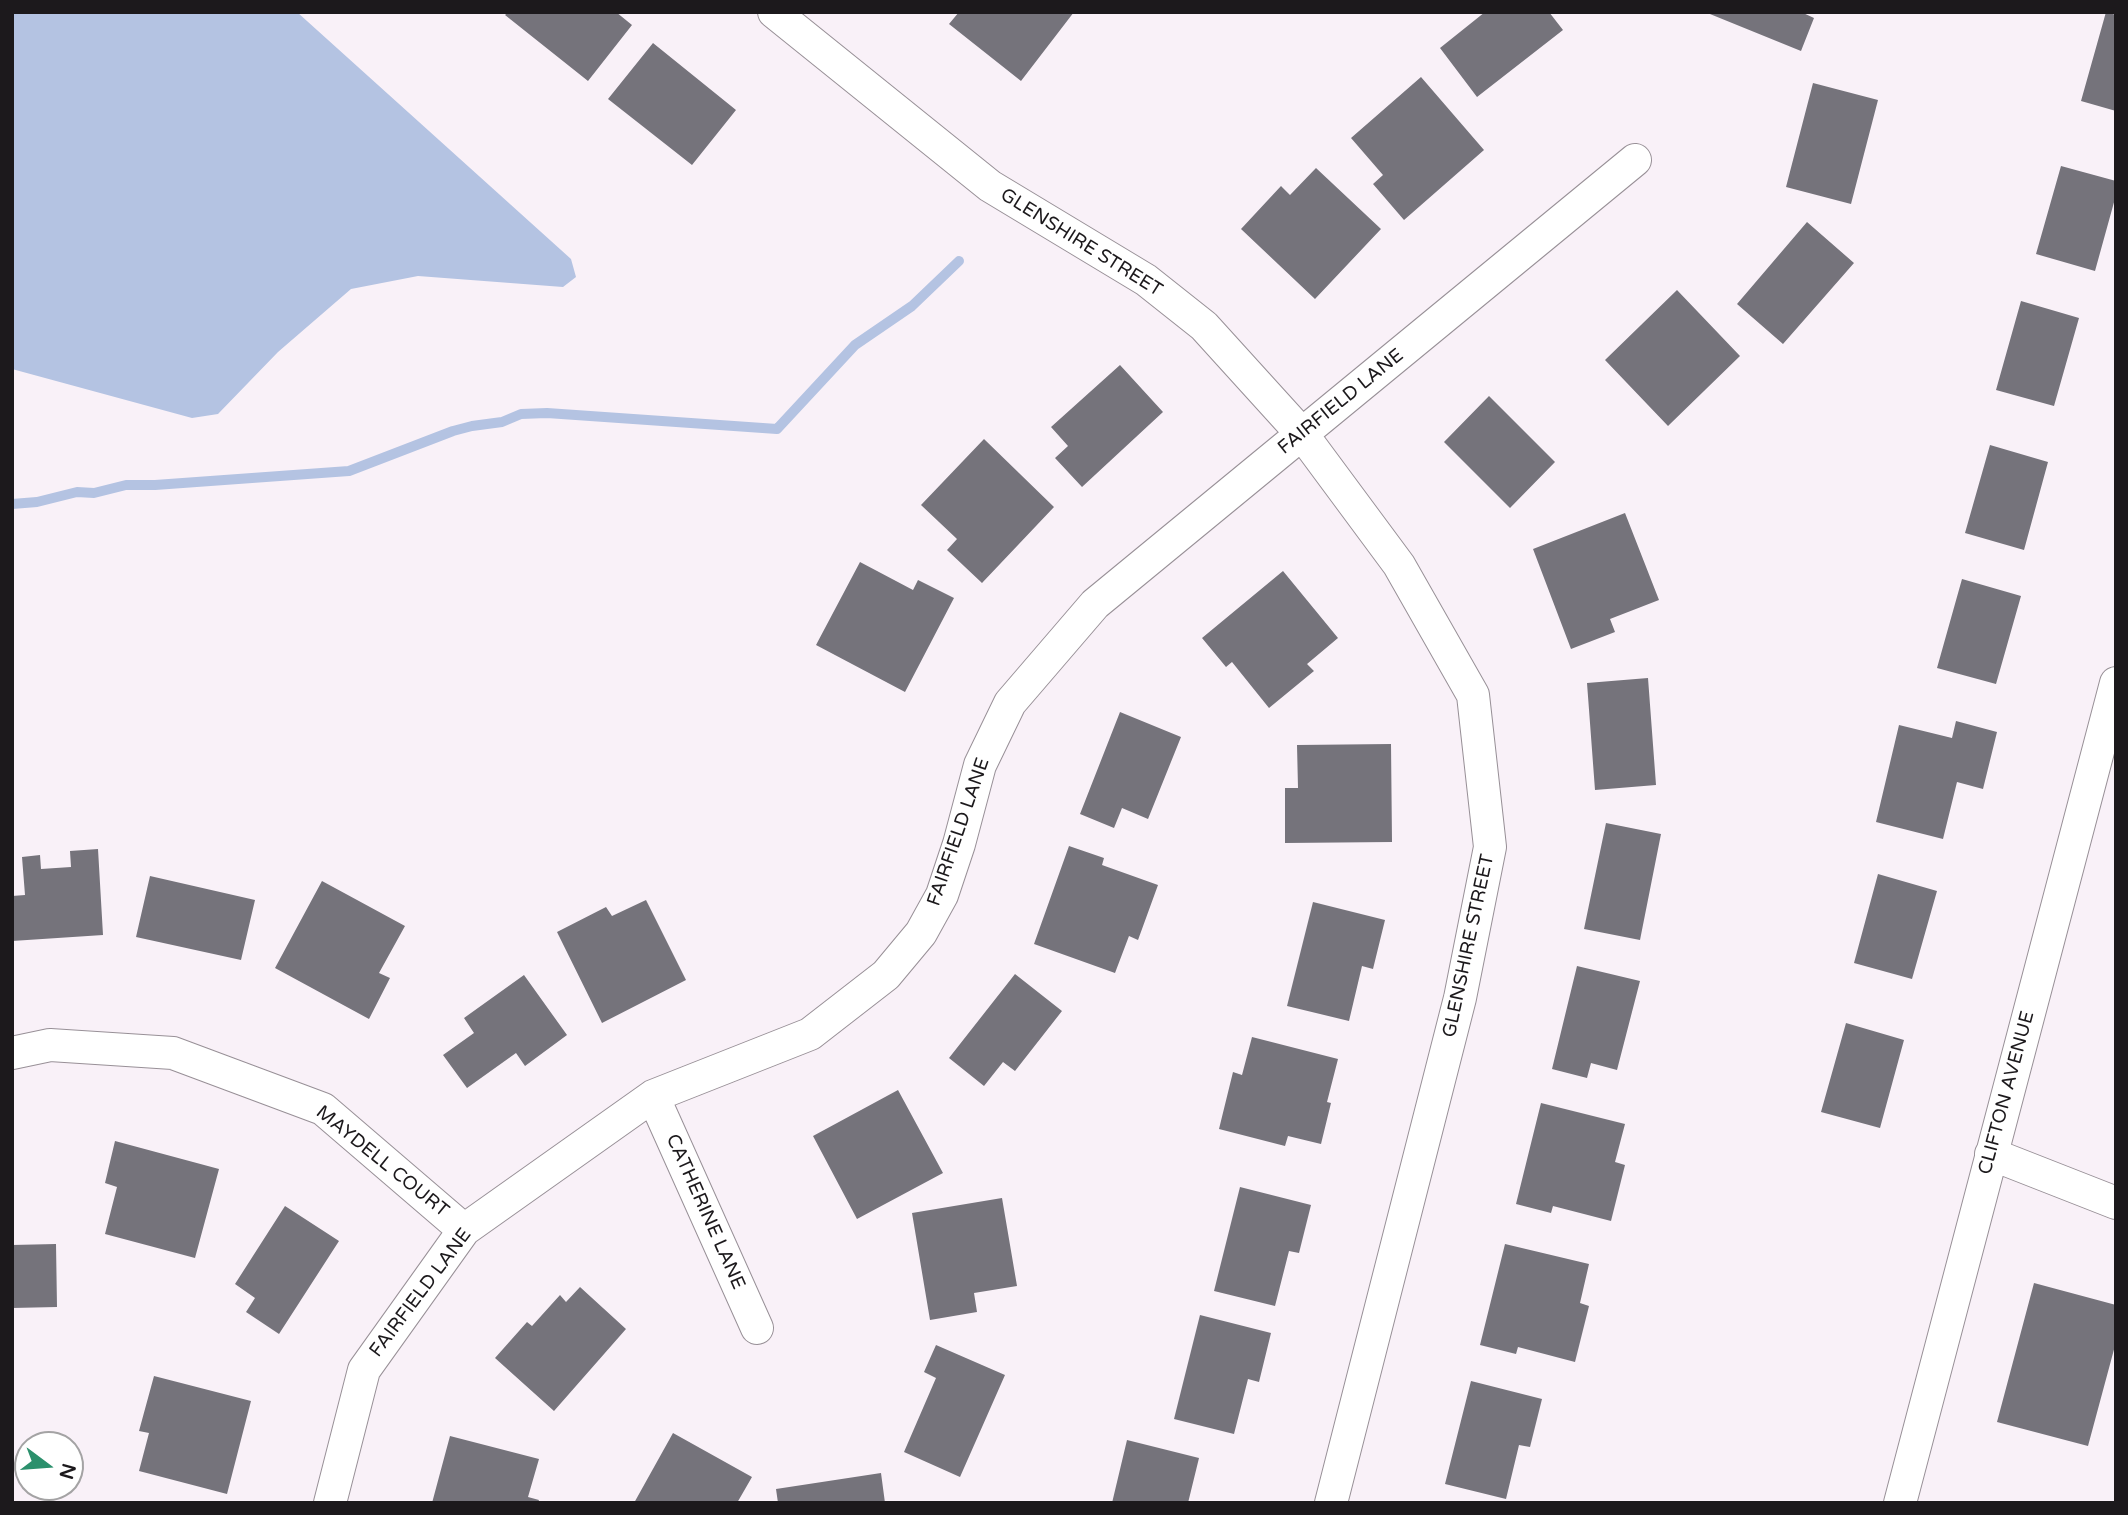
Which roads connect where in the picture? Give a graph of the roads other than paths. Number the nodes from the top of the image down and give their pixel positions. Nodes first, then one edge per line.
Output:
1 (774, 12) edge
2 (806, 22) edge
3 (1635, 160) dead end
4 (1302, 434) junction
5 (2116, 683) edge
6 (12, 1053) edge
7 (653, 1096) junction
8 (1991, 1154) junction
9 (2116, 1203) edge
10 (464, 1230) junction
11 (757, 1328) dead end
12 (330, 1503) edge
13 (1331, 1503) edge
14 (1900, 1503) edge

1 - 2 street, GLENSHIRE STREET
2 - 4 street, GLENSHIRE STREET
3 - 4 street, FAIRFIELD LANE
4 - 7 street, FAIRFIELD LANE
4 - 13 street, GLENSHIRE STREET
5 - 8 street, CLIFTON AVENUE
6 - 10 street, MAYDELL COURT
7 - 10 street, FAIRFIELD LANE
7 - 11 street, CATHERINE LANE
8 - 9 street
8 - 14 street, CLIFTON AVENUE
10 - 12 street, FAIRFIELD LANE

